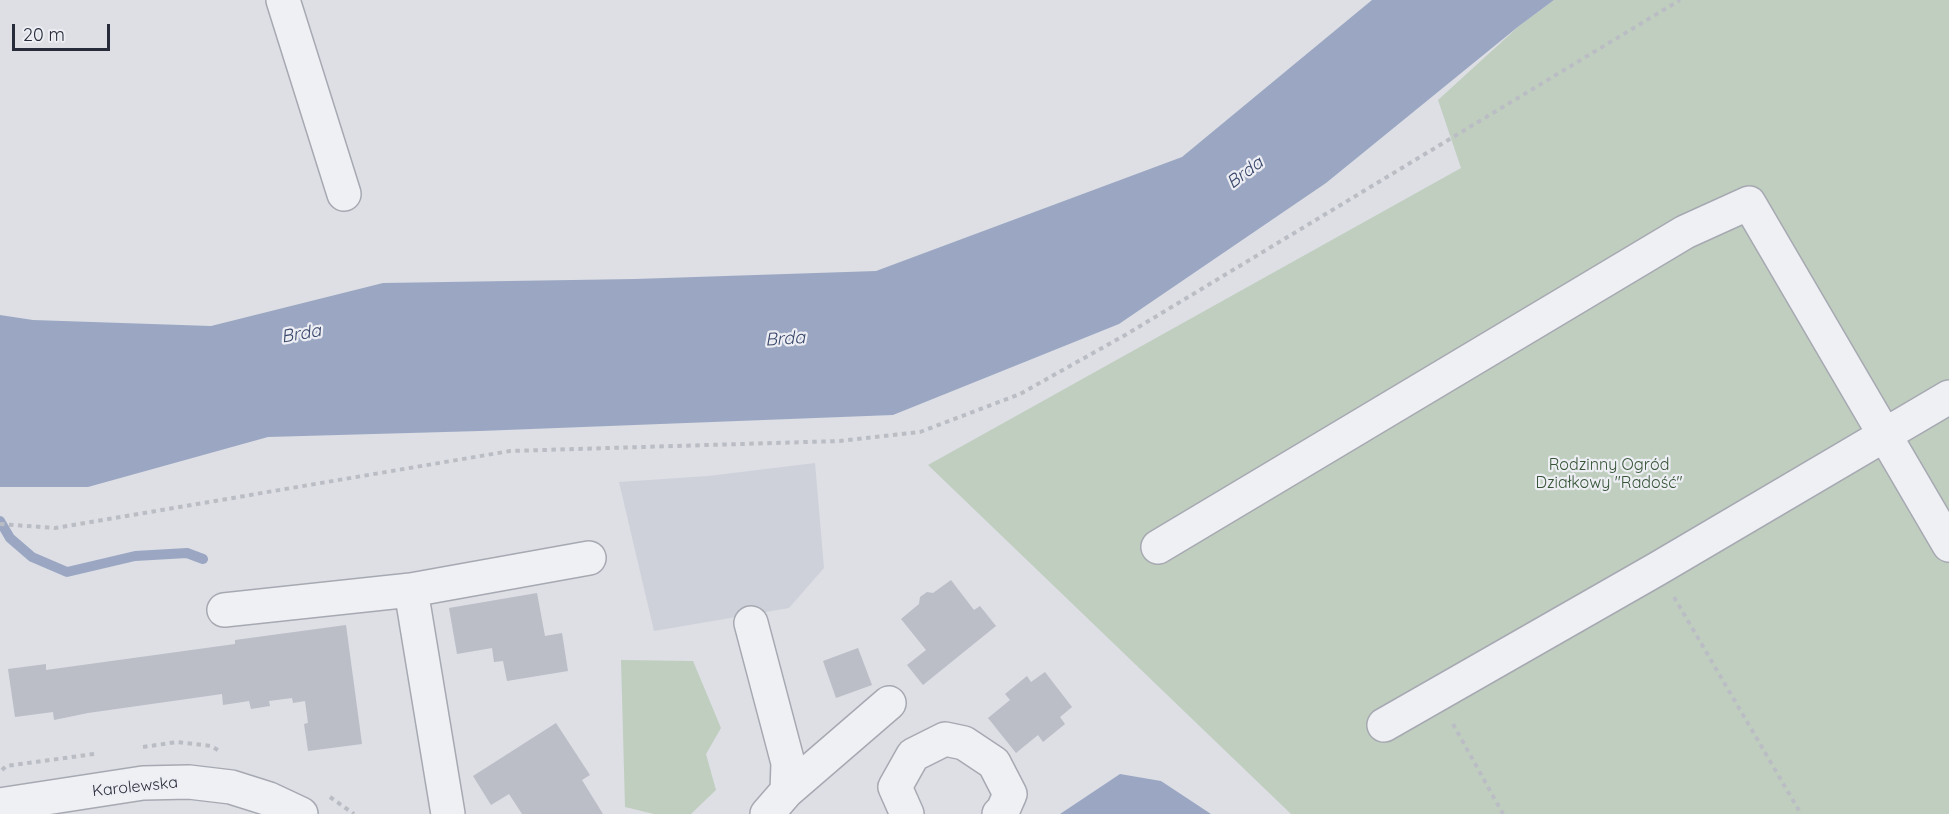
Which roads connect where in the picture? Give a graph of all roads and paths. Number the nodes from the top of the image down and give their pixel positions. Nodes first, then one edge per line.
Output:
1 (283, 0) edge
2 (1680, 0) edge
3 (344, 194) dead end
4 (1949, 397) edge
5 (1884, 434) junction
6 (0, 524) edge
7 (1949, 545) edge
8 (1158, 547) dead end
9 (589, 558) dead end
10 (1657, 568) junction
11 (411, 590) junction
12 (224, 610) dead end
13 (751, 623) dead end
14 (1437, 695) junction
15 (889, 703) dead end
16 (1384, 725) dead end
17 (777, 803) edge
18 (0, 805) edge
19 (301, 814) edge
20 (448, 814) edge
21 (907, 814) edge
22 (999, 814) edge
23 (1503, 814) edge
24 (1801, 814) edge

1 - 3 street
2 - 6 path
4 - 5 street
5 - 7 street
5 - 8 street
5 - 10 street
9 - 11 street
10 - 14 street
10 - 24 path
11 - 12 street
11 - 20 street
13 - 17 street
14 - 16 street
14 - 23 path
15 - 17 street
18 - 19 street, Karolewska
21 - 22 street

